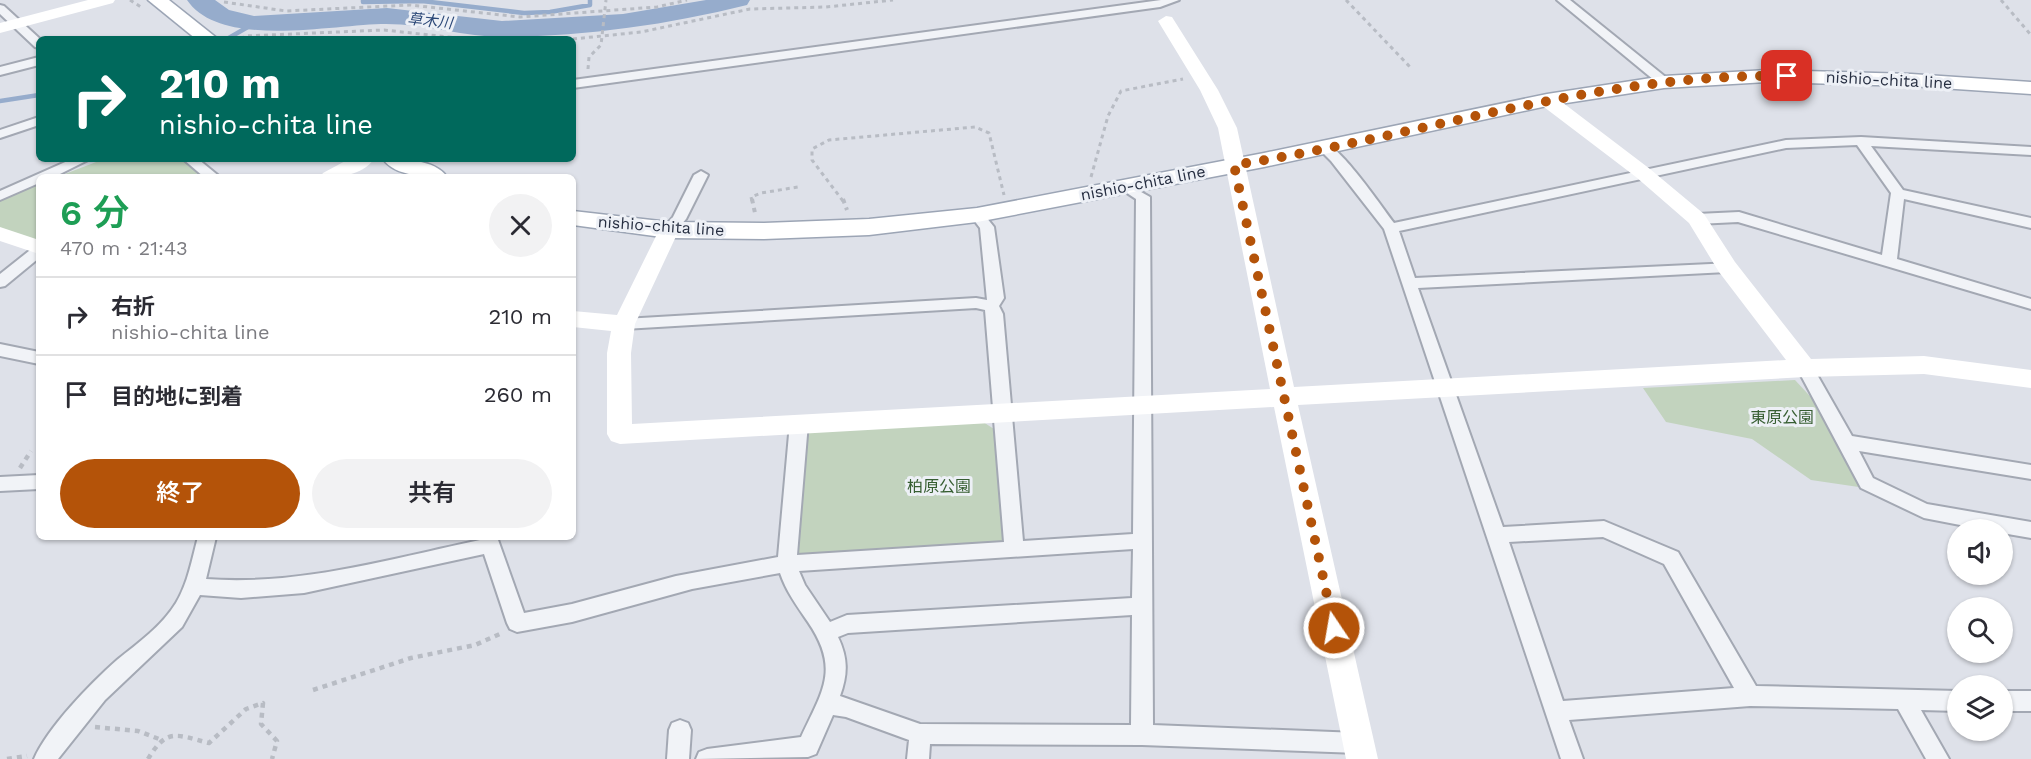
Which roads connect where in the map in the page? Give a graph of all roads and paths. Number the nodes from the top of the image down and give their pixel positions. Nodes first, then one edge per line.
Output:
1 (107, 0) edge
2 (157, 0) edge
3 (606, 0) edge
4 (687, 0) edge
5 (892, 0) edge
6 (1173, 0) edge
7 (1346, 0) edge
8 (1563, 0) edge
9 (2001, 0) edge
10 (224, 2) dead end
11 (0, 8) edge
12 (1162, 8) edge
13 (606, 11) junction
14 (18, 23) junction
15 (0, 28) edge
16 (2031, 35) edge
17 (204, 36) edge
18 (245, 36) edge
19 (446, 36) edge
20 (603, 38) junction
21 (576, 39) edge
22 (36, 41) edge
23 (36, 62) edge
24 (1411, 68) dead end
25 (0, 71) edge
26 (1201, 76) junction
27 (588, 82) junction
28 (1664, 82) junction
29 (576, 84) edge
30 (2031, 88) edge
31 (1547, 100) junction
32 (36, 122) edge
33 (0, 134) edge
34 (1861, 141) junction
35 (1324, 147) junction
36 (2031, 151) edge
37 (76, 162) edge
38 (194, 162) edge
39 (358, 162) edge
40 (401, 162) edge
41 (1234, 165) junction
42 (1643, 172) junction
43 (50, 174) edge
44 (209, 174) edge
45 (336, 174) edge
46 (429, 174) edge
47 (701, 175) dead end
48 (36, 180) edge
49 (1125, 186) junction
50 (798, 187) dead end
51 (1098, 192) junction
52 (1898, 193) junction
53 (0, 196) edge
54 (1011, 208) junction
55 (977, 215) junction
56 (576, 218) edge
57 (1697, 219) junction
58 (2031, 223) edge
59 (849, 228) junction
60 (1391, 228) junction
61 (669, 230) junction
62 (755, 231) junction
63 (0, 234) edge
64 (36, 248) edge
65 (36, 252) edge
66 (1889, 261) junction
67 (1727, 267) junction
68 (0, 282) edge
69 (1409, 283) junction
70 (2031, 304) edge
71 (991, 306) junction
72 (576, 319) edge
73 (624, 324) junction
74 (0, 350) edge
75 (36, 357) edge
76 (1805, 368) junction
77 (2031, 379) edge
78 (1444, 388) junction
79 (1285, 398) junction
80 (1143, 406) junction
81 (1003, 412) junction
82 (799, 423) junction
83 (1846, 442) junction
84 (2031, 472) edge
85 (36, 482) edge
86 (0, 484) edge
87 (2031, 530) edge
88 (1497, 535) junction
89 (206, 540) edge
90 (489, 541) edge
91 (1142, 541) junction
92 (1014, 549) junction
93 (787, 564) junction
94 (194, 586) junction
95 (1143, 606) junction
96 (517, 623) junction
97 (825, 633) junction
98 (314, 690) dead end
99 (1750, 696) junction
100 (1905, 701) junction
101 (1947, 701) edge
102 (2013, 701) edge
103 (2031, 701) edge
104 (827, 704) junction
105 (1555, 711) junction
106 (69, 725) junction
107 (680, 730) dead end
108 (920, 734) junction
109 (1142, 735) junction
110 (159, 739) junction
111 (1360, 751) edge
112 (806, 753) edge
113 (45, 759) edge
114 (148, 759) edge
115 (272, 759) edge
116 (678, 759) edge
117 (707, 759) edge
118 (918, 759) edge
119 (1572, 759) edge
120 (1938, 759) edge

1 - 14 street
2 - 17 main road
3 - 13 path
4 - 13 path
5 - 20 path
6 - 12 street
7 - 24 path
8 - 28 street
9 - 16 path
10 - 13 path
11 - 14 street
12 - 26 street
12 - 27 street
13 - 20 path
14 - 15 street
14 - 22 street
18 - 19 path
20 - 21 path
20 - 27 path
23 - 25 street
26 - 41 street
26 - 51 path
27 - 29 street
28 - 30 main road, nishio-chita line
28 - 31 main road, nishio-chita line
31 - 35 main road, nishio-chita line
31 - 42 street
32 - 33 street
34 - 36 street
34 - 42 street
34 - 52 street
35 - 41 main road, nishio-chita line
35 - 60 street
37 - 43 street
38 - 44 street
39 - 45 street
40 - 46 main road
41 - 49 main road, nishio-chita line
41 - 79 street
42 - 57 street
42 - 60 street
47 - 61 street
48 - 53 street
49 - 51 main road, nishio-chita line
49 - 80 street
50 - 62 path
51 - 54 main road, nishio-chita line
52 - 58 street
52 - 66 street
54 - 55 main road, nishio-chita line
54 - 59 path
55 - 59 main road, nishio-chita line
55 - 71 street
56 - 61 main road, nishio-chita line
57 - 66 street
57 - 67 street
59 - 62 main road, nishio-chita line
60 - 69 street
61 - 62 main road, nishio-chita line
61 - 73 street
63 - 64 street
65 - 68 street
66 - 70 street
67 - 69 street
67 - 76 street
69 - 78 street
71 - 73 street
71 - 81 street
72 - 73 street
73 - 82 street
74 - 75 street
76 - 77 street
76 - 78 street
76 - 83 street
78 - 79 street
78 - 88 street
79 - 80 street
79 - 111 street
80 - 81 street
80 - 91 street
81 - 82 street
81 - 92 street
82 - 93 street
83 - 84 street
83 - 87 street
85 - 86 street
88 - 99 street
88 - 105 street
89 - 94 street
90 - 94 street
90 - 96 street
91 - 92 street
91 - 95 street
92 - 93 street
93 - 96 street
93 - 97 street
94 - 106 street
95 - 97 street
95 - 109 street
96 - 98 path
97 - 104 street
99 - 100 street
99 - 105 street
100 - 101 street
100 - 120 street
102 - 103 street
104 - 108 street
104 - 112 street
105 - 119 street
106 - 110 path
106 - 113 street
107 - 116 street
108 - 109 street
108 - 118 street
109 - 111 street
110 - 114 path
110 - 115 path
112 - 117 street

